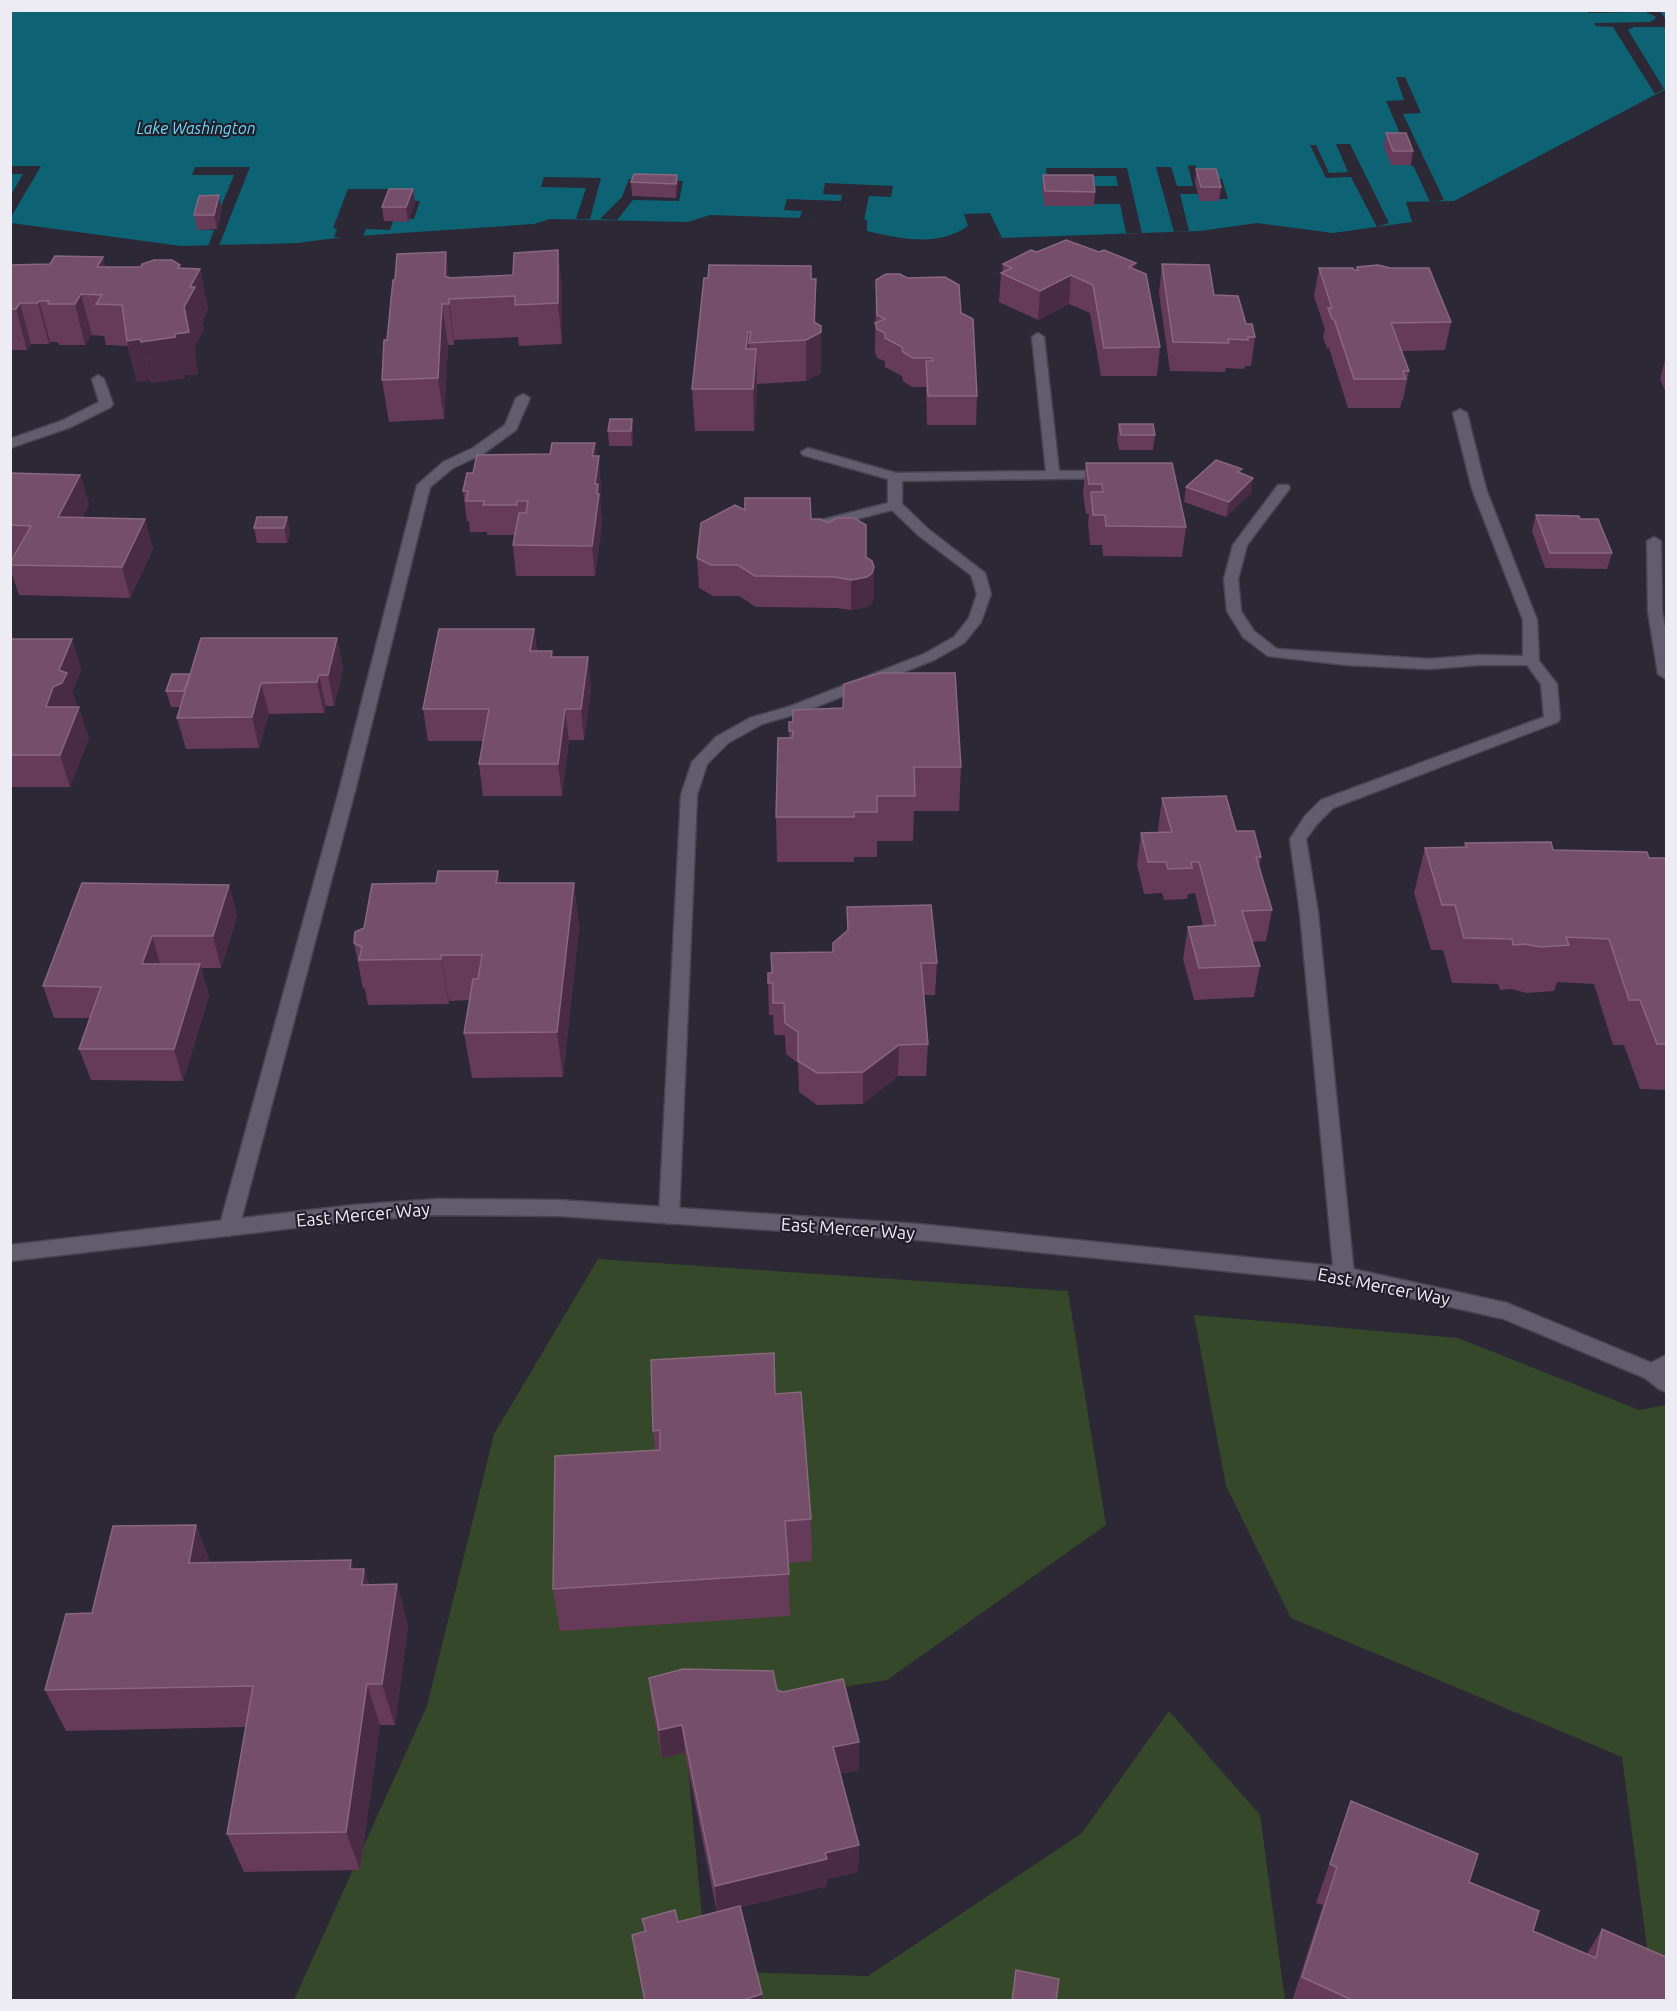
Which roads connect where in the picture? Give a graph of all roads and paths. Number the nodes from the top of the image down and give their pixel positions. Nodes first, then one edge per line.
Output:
1 (1038, 336) dead end
2 (98, 379) dead end
3 (523, 398) dead end
4 (1460, 413) dead end
5 (10, 444) edge
6 (808, 452) dead end
7 (1053, 475) junction
8 (1126, 475) edge
9 (895, 477) junction
10 (1283, 488) dead end
11 (895, 505) junction
12 (818, 525) edge
13 (1654, 542) dead end
14 (1531, 661) junction
15 (1666, 674) edge
16 (669, 1216) junction
17 (229, 1228) junction
18 (10, 1253) edge
19 (1344, 1275) junction
20 (1662, 1373) edge

1 - 7 street
2 - 5 street
3 - 17 street
4 - 14 street
6 - 9 street
7 - 8 street
7 - 9 street
9 - 11 street
10 - 14 street
11 - 12 street
11 - 16 street
13 - 15 street
14 - 19 street
16 - 17 street, East Mercer Way
16 - 19 street, East Mercer Way
17 - 18 street, East Mercer Way
19 - 20 street, East Mercer Way

